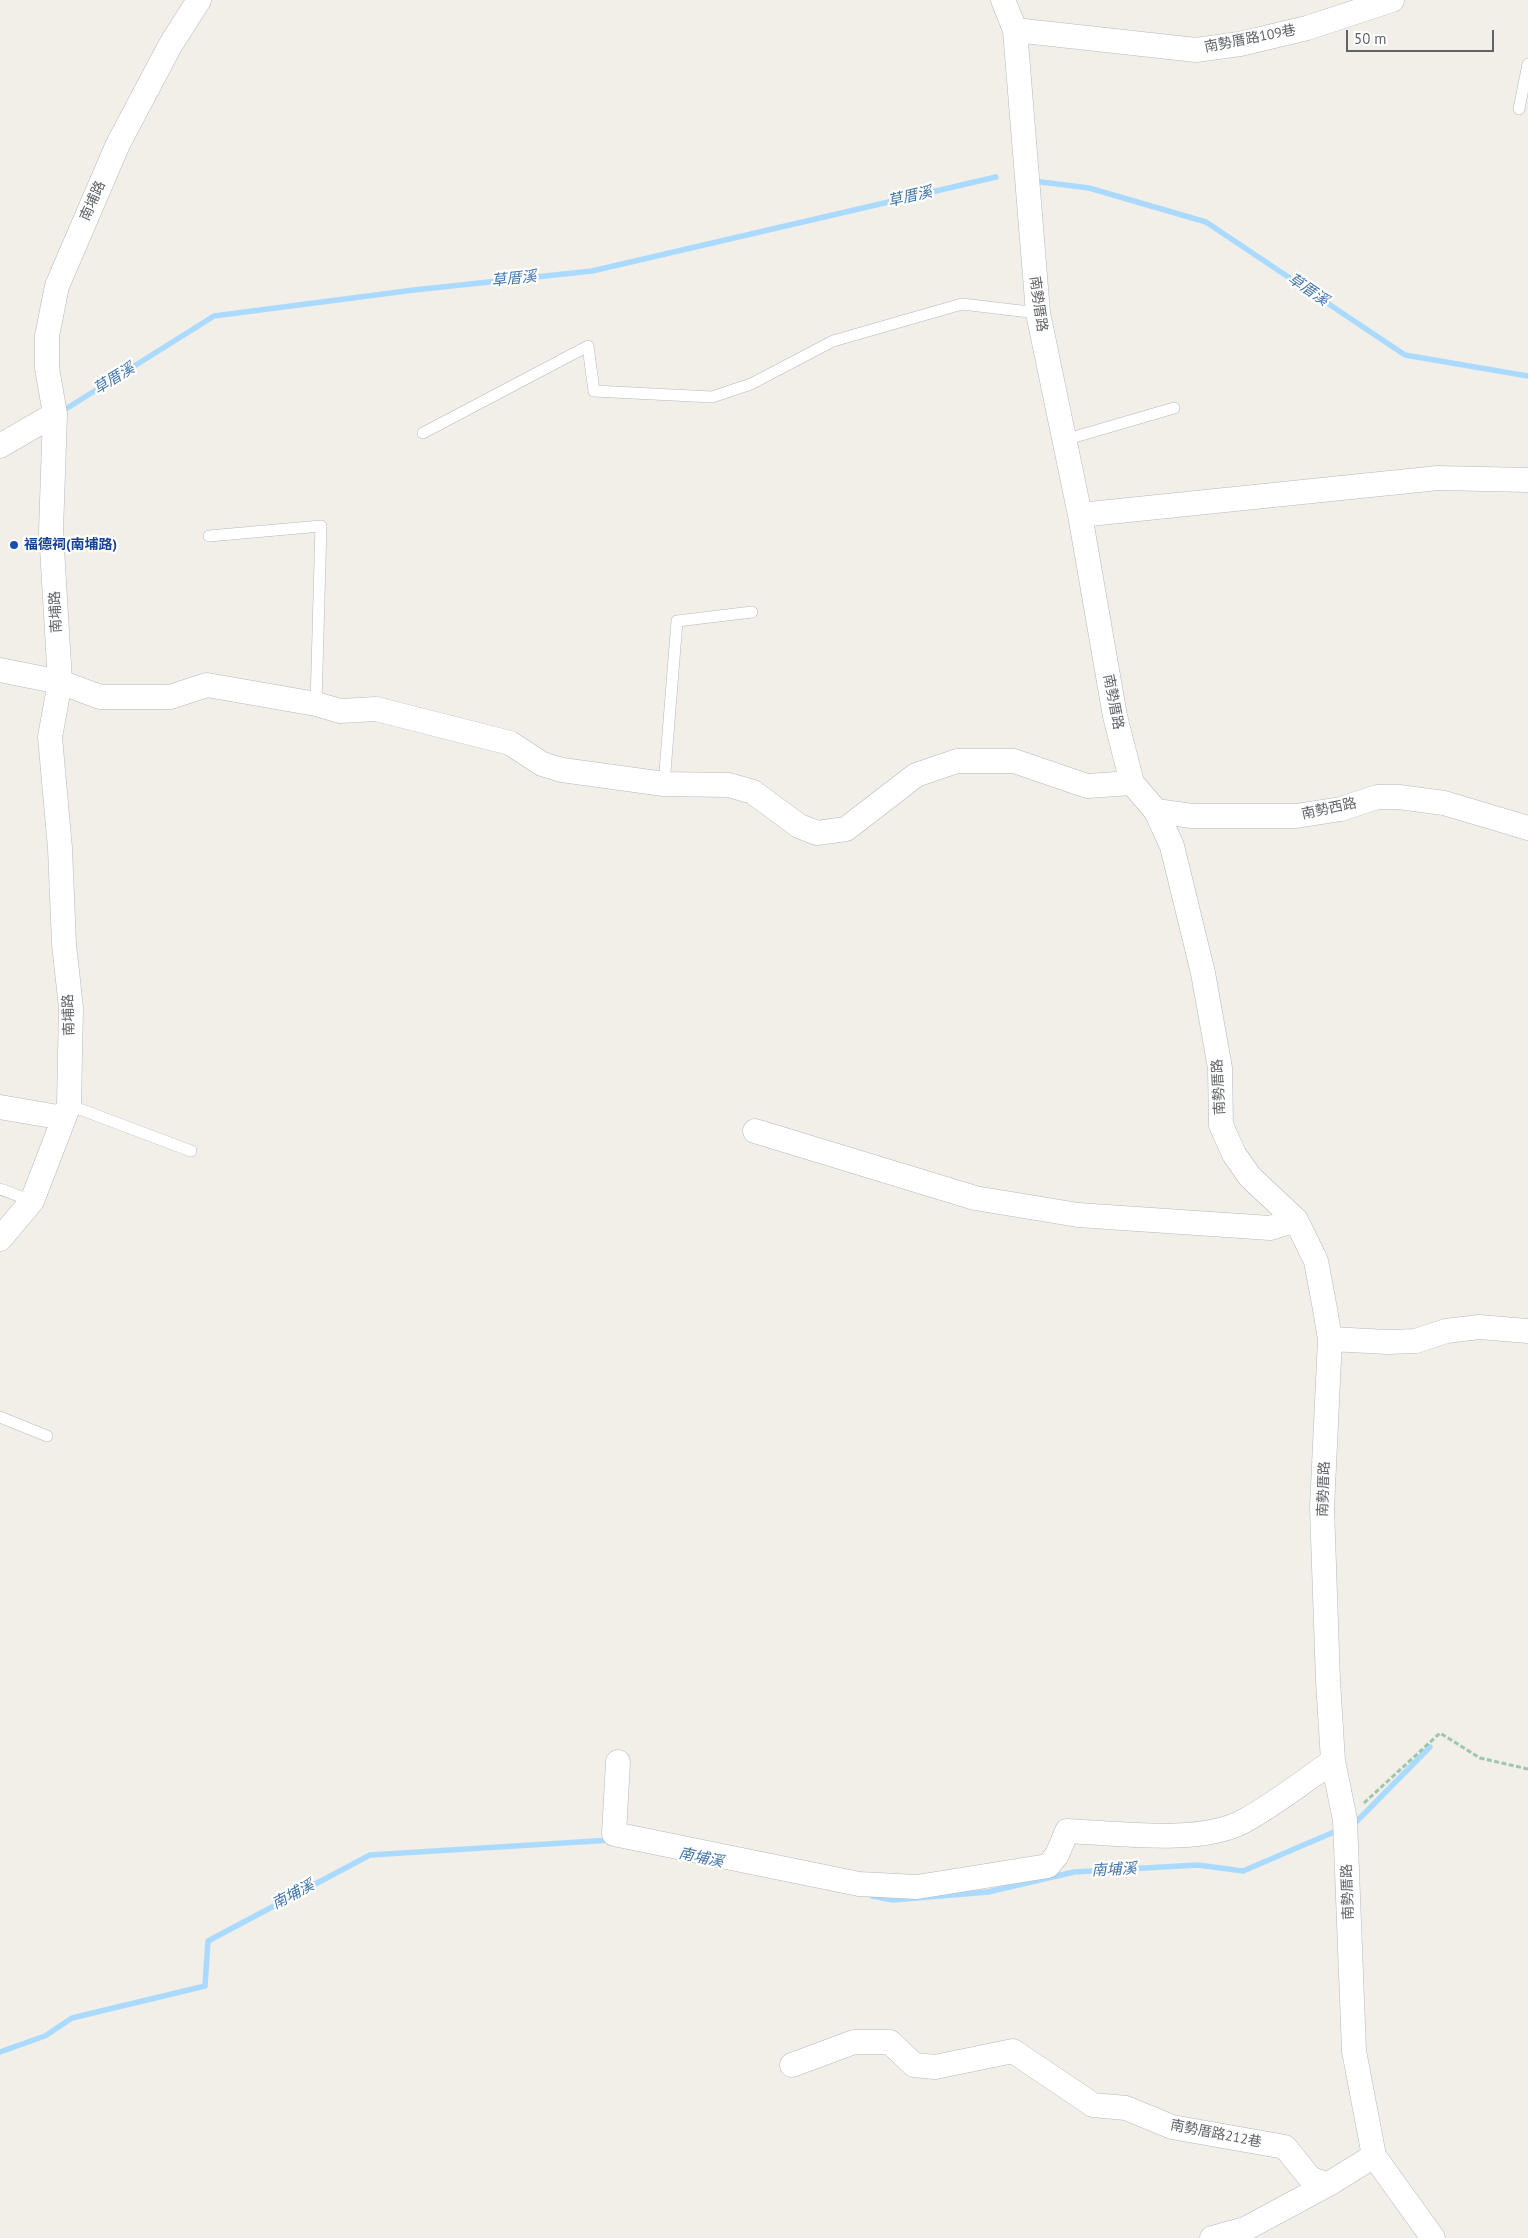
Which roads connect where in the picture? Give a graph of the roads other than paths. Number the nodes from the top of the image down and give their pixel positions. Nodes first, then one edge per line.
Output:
1 (198, 0) edge
2 (1003, 0) edge
3 (1392, 0) edge
4 (1015, 30) junction
5 (1528, 64) edge
6 (1519, 109) dead end
7 (1038, 313) junction
8 (1174, 408) dead end
9 (55, 414) junction
10 (423, 433) dead end
11 (1064, 440) junction
12 (0, 446) edge
13 (1528, 480) edge
14 (1080, 514) junction
15 (209, 536) dead end
16 (752, 612) dead end
17 (0, 670) edge
18 (60, 682) junction
19 (316, 704) junction
20 (1132, 783) junction
21 (664, 784) junction
22 (1156, 811) junction
23 (1528, 828) edge
24 (0, 1107) edge
25 (67, 1112) junction
26 (755, 1130) dead end
27 (191, 1151) dead end
28 (0, 1189) edge
29 (32, 1201) junction
30 (1296, 1220) junction
31 (0, 1239) edge
32 (1528, 1332) edge
33 (1330, 1339) junction
34 (0, 1417) edge
35 (47, 1436) dead end
36 (1333, 1761) junction
37 (618, 1762) dead end
38 (792, 2065) dead end
39 (1374, 2156) junction
40 (1327, 2185) junction
41 (1212, 2238) edge
42 (1433, 2238) edge

1 - 9 street, 南埔路
2 - 4 street, 南勢厝路
3 - 4 street, 南勢厝路109巷
4 - 7 street, 南勢厝路
5 - 6 lane
7 - 10 lane
7 - 11 street, 南勢厝路
8 - 11 lane
9 - 12 street
9 - 18 street, 南埔路
11 - 14 street, 南勢厝路
13 - 14 street
14 - 20 street, 南勢厝路
15 - 19 lane
16 - 21 lane
17 - 18 street
18 - 19 street
18 - 25 street, 南埔路
19 - 21 street
20 - 21 street
20 - 22 street, 南勢厝路
22 - 23 street, 南勢西路
22 - 30 street, 南勢厝路
24 - 25 street
25 - 27 lane
25 - 29 street, 南埔路
26 - 30 street
28 - 29 lane
29 - 31 street, 南埔路
30 - 33 street, 南勢厝路
32 - 33 street
33 - 36 street, 南勢厝路
34 - 35 lane
36 - 37 street
36 - 39 street, 南勢厝路
38 - 40 street, 南勢厝路212巷
39 - 40 street
39 - 42 street, 南勢厝路
40 - 41 street

